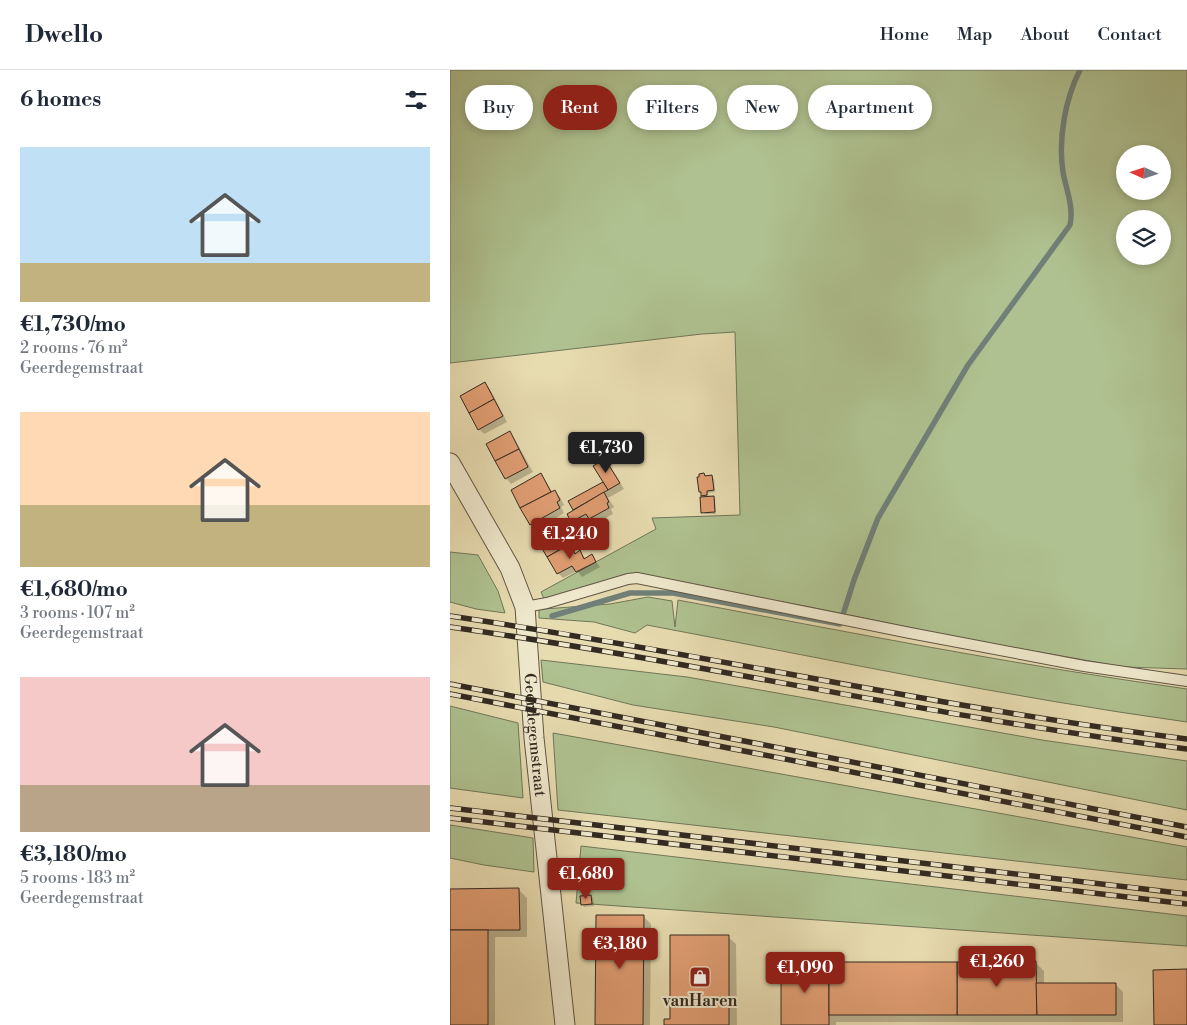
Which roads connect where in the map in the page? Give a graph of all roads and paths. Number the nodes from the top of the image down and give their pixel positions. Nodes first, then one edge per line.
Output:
1 (450, 463) edge
2 (525, 606) junction
3 (1187, 681) edge
4 (565, 1025) edge

1 - 2 street, Geerdegemstraat
2 - 3 lane
2 - 4 street, Geerdegemstraat

